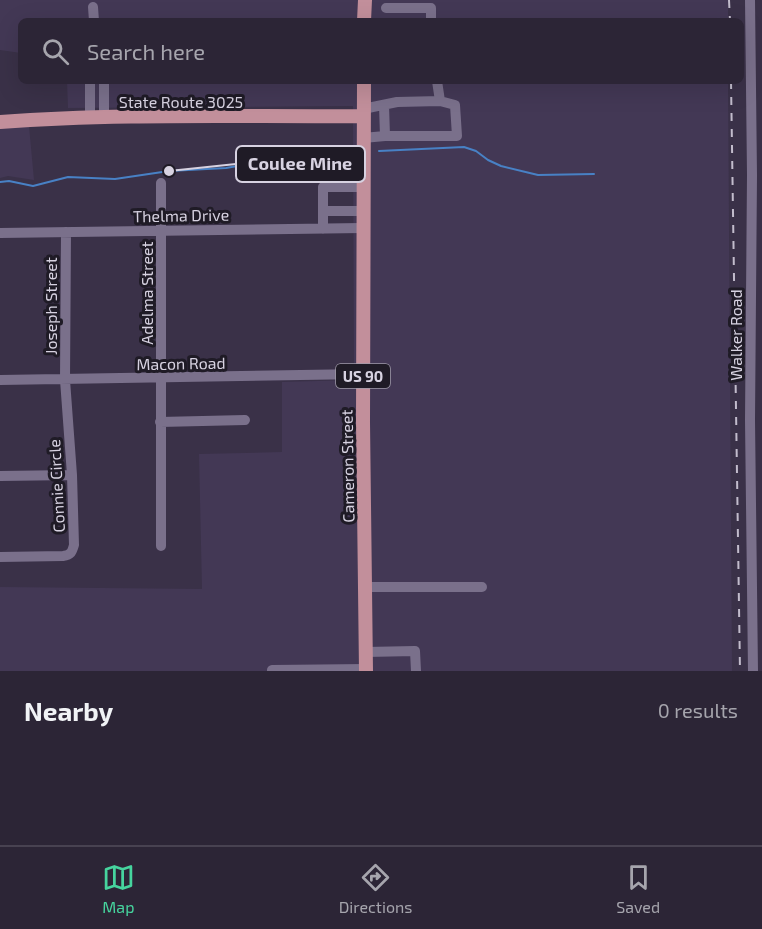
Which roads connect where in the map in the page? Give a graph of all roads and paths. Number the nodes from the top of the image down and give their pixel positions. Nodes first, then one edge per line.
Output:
1 (364, 0) edge
2 (750, 0) edge
3 (93, 7) dead end
4 (386, 8) dead end
5 (94, 18) edge
6 (364, 18) edge
7 (431, 18) edge
8 (90, 84) edge
9 (104, 84) edge
10 (364, 84) edge
11 (437, 84) edge
12 (440, 102) junction
13 (384, 105) junction
14 (363, 112) junction
15 (104, 117) junction
16 (90, 118) junction
17 (0, 122) edge
18 (385, 136) junction
19 (363, 138) junction
20 (161, 183) dead end
21 (363, 187) junction
22 (323, 211) junction
23 (363, 211) junction
24 (362, 228) junction
25 (323, 229) junction
26 (162, 230) junction
27 (66, 232) junction
28 (0, 233) edge
29 (363, 374) junction
30 (750, 375) junction
31 (762, 375) edge
32 (161, 378) junction
33 (0, 380) edge
34 (65, 380) junction
35 (245, 420) dead end
36 (160, 422) junction
37 (750, 446) junction
38 (762, 446) edge
39 (72, 475) junction
40 (0, 476) edge
41 (161, 546) dead end
42 (0, 557) edge
43 (365, 587) junction
44 (482, 587) dead end
45 (757, 594) edge
46 (366, 652) junction
47 (272, 670) edge
48 (366, 670) edge
49 (416, 671) edge
50 (753, 671) edge

1 - 6 main road
2 - 30 street, Walker Road
3 - 5 street
4 - 7 street
8 - 16 street
9 - 15 street
10 - 14 main road, Cameron Street / US 90
11 - 12 street
12 - 13 street
12 - 18 street
13 - 14 street
13 - 18 street
14 - 15 main road, State Route 3025
14 - 19 main road, Cameron Street / US 90
15 - 16 main road, State Route 3025
16 - 17 main road, State Route 3025
18 - 19 street
19 - 21 main road, Cameron Street / US 90
20 - 26 street, Adelma Street
21 - 22 street
21 - 23 main road, Cameron Street / US 90
22 - 23 street
22 - 25 street
23 - 24 main road, Cameron Street / US 90
24 - 25 street, Thelma Drive
24 - 29 main road, Cameron Street / US 90
25 - 26 street, Thelma Drive
26 - 27 street, Thelma Drive
26 - 32 street, Adelma Street
27 - 28 street, Thelma Drive
27 - 34 street, Joseph Street
29 - 32 street, Macon Road
29 - 43 main road, Cameron Street / US 90
30 - 31 street
30 - 37 street, Walker Road
32 - 34 street, Macon Road
32 - 36 street, Adelma Street
33 - 34 street, Macon Road
34 - 39 street, Connie Circle
35 - 36 street
36 - 41 street, Adelma Street
37 - 38 street
37 - 45 street, Walker Road
39 - 40 street
39 - 42 street, Connie Circle
43 - 44 street
43 - 46 main road, Cameron Street / US 90
45 - 50 street, Walker Road
46 - 48 main road, Cameron Street / US 90
46 - 49 street
47 - 48 street

